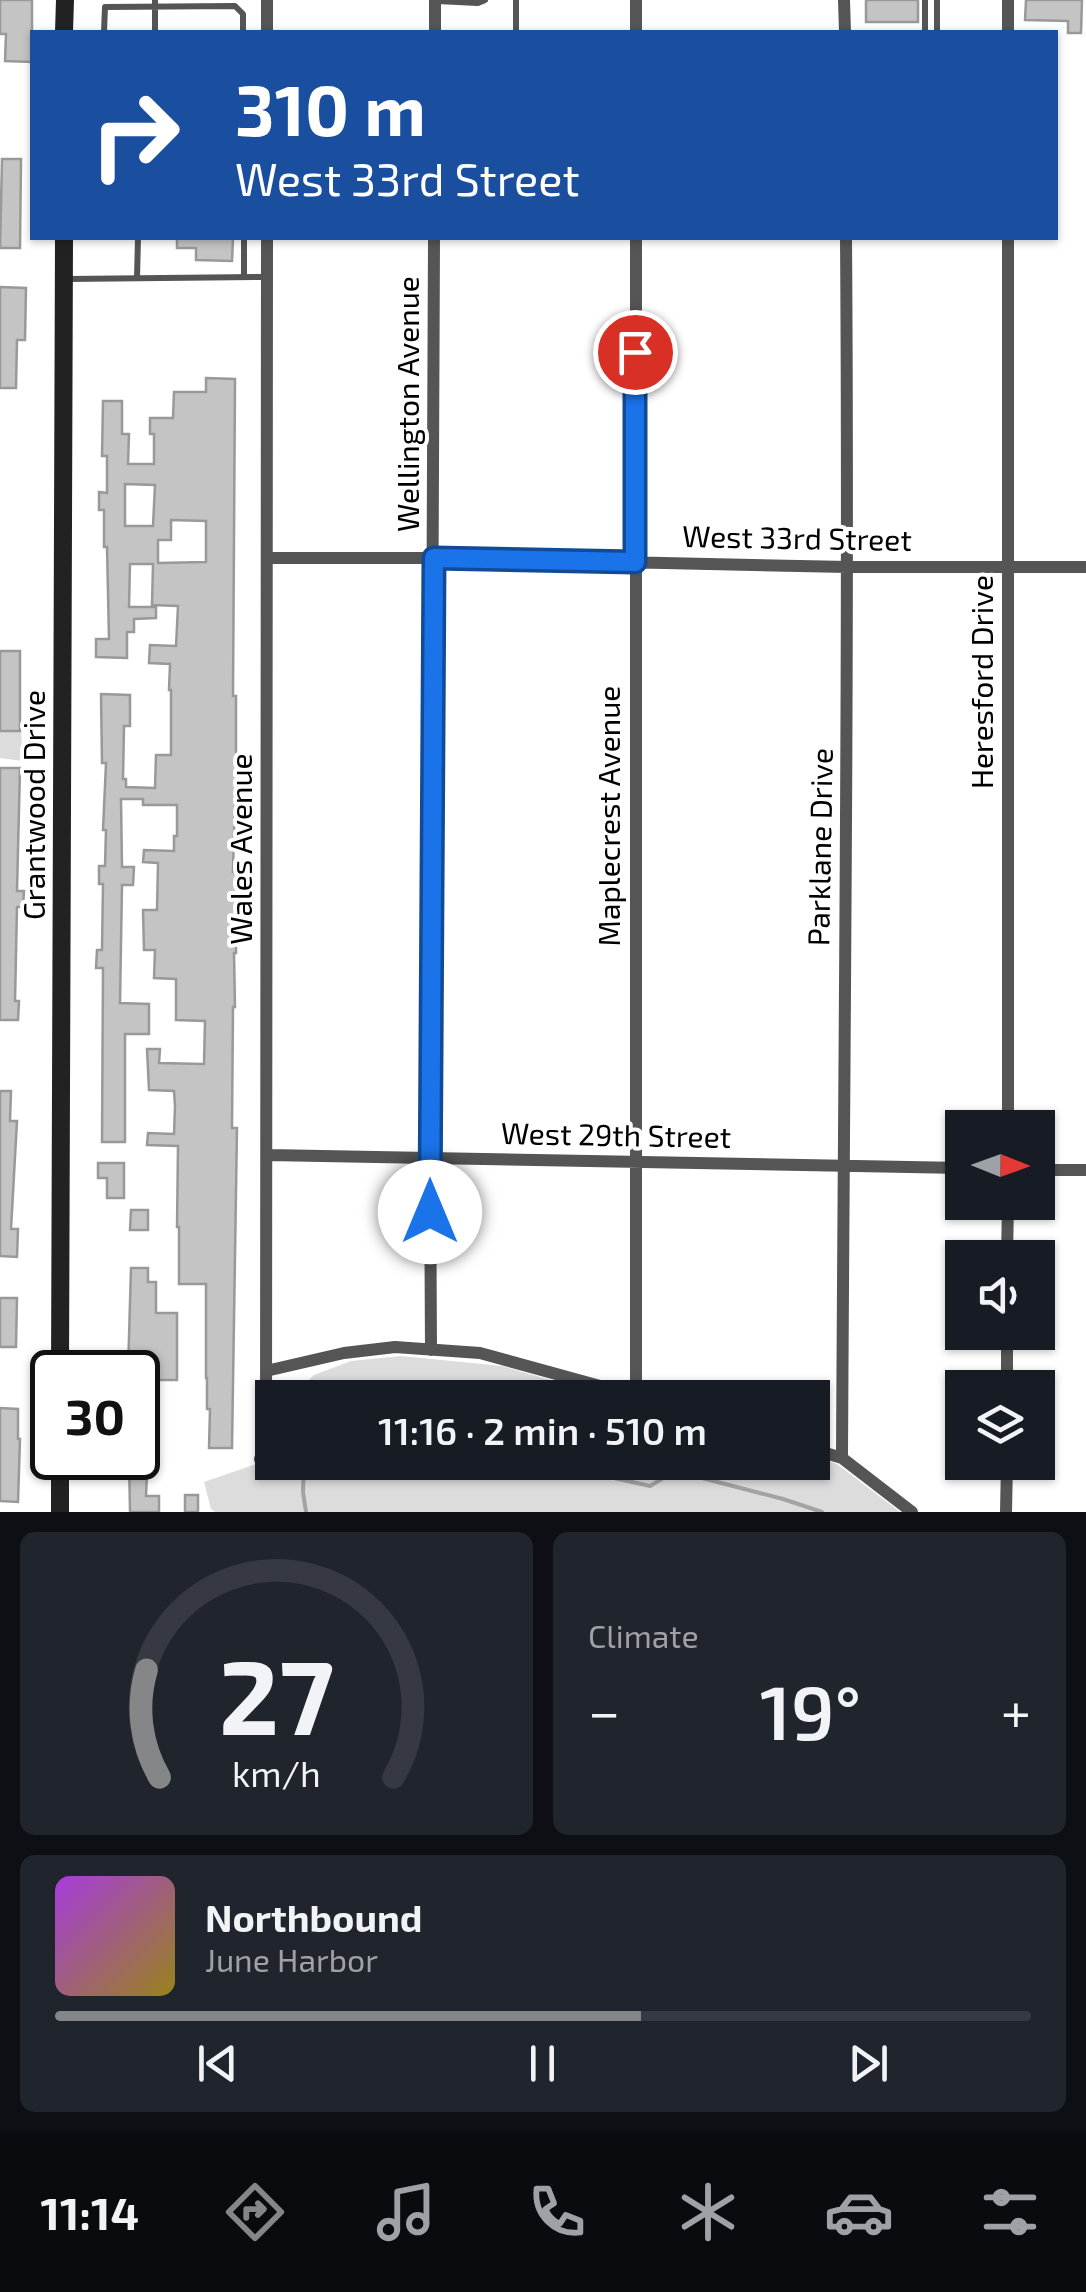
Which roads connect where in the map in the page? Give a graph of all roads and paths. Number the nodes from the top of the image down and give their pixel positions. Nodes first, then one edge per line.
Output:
1 (64, 0) edge
2 (267, 0) edge
3 (485, 0) edge
4 (516, 0) edge
5 (636, 0) edge
6 (844, 0) edge
7 (925, 0) edge
8 (937, 0) edge
9 (1008, 0) edge
10 (435, 1) edge
11 (155, 4) edge
12 (64, 30) edge
13 (104, 30) edge
14 (155, 30) edge
15 (243, 30) edge
16 (267, 30) edge
17 (435, 30) edge
18 (516, 30) edge
19 (636, 30) edge
20 (844, 30) edge
21 (925, 30) edge
22 (937, 30) edge
23 (1008, 30) edge
24 (64, 240) edge
25 (138, 240) edge
26 (244, 240) edge
27 (267, 240) edge
28 (434, 240) edge
29 (636, 240) edge
30 (846, 240) edge
31 (1008, 240) edge
32 (244, 277) junction
33 (267, 277) junction
34 (137, 278) junction
35 (64, 279) junction
36 (267, 558) junction
37 (434, 558) junction
38 (635, 562) junction
39 (848, 566) junction
40 (1008, 566) junction
41 (1086, 567) edge
42 (1008, 1110) edge
43 (268, 1155) junction
44 (430, 1158) junction
45 (636, 1161) junction
46 (842, 1166) junction
47 (945, 1168) edge
48 (1055, 1170) edge
49 (1086, 1170) edge
50 (60, 1350) edge
51 (431, 1350) junction
52 (266, 1371) junction
53 (266, 1380) edge
54 (580, 1380) edge
55 (640, 1380) edge
56 (830, 1454) edge
57 (842, 1458) junction
58 (60, 1480) edge
59 (1006, 1480) edge
60 (60, 1512) edge
61 (912, 1512) edge
62 (1006, 1512) edge

1 - 12 street
2 - 16 street
3 - 10 lane
4 - 18 lane
5 - 19 street
6 - 20 street
7 - 21 lane
8 - 22 lane
9 - 23 street
10 - 17 street
11 - 13 lane
11 - 14 lane
11 - 15 lane
24 - 35 street, Grantwood Drive
25 - 34 lane
26 - 32 lane
27 - 33 street, Wales Avenue
28 - 37 street, Wellington Avenue
29 - 38 street, Maplecrest Avenue
30 - 39 street, Parklane Drive
31 - 40 street, Heresford Drive
32 - 33 lane
32 - 34 lane
33 - 36 street, Wales Avenue
34 - 35 lane
35 - 50 street, Grantwood Drive
36 - 37 street, West 33rd Street
36 - 43 street, Wales Avenue
37 - 38 street, West 33rd Street
37 - 44 street, Wellington Avenue
38 - 39 street, West 33rd Street
38 - 45 street, Maplecrest Avenue
39 - 40 street, West 33rd Street
39 - 46 street, Parklane Drive
40 - 41 street, West 33rd Street
40 - 42 street, Heresford Drive
43 - 44 street, West 29th Street
43 - 52 street, Wales Avenue
44 - 45 street, West 29th Street
44 - 51 street, Wellington Avenue
45 - 46 street, West 29th Street
45 - 55 street, Maplecrest Avenue
46 - 47 street, West 29th Street
46 - 57 street, Parklane Drive
48 - 49 street
51 - 52 street
51 - 54 street
52 - 53 street, Wales Avenue
56 - 57 street
57 - 61 street
58 - 60 street
59 - 62 street

